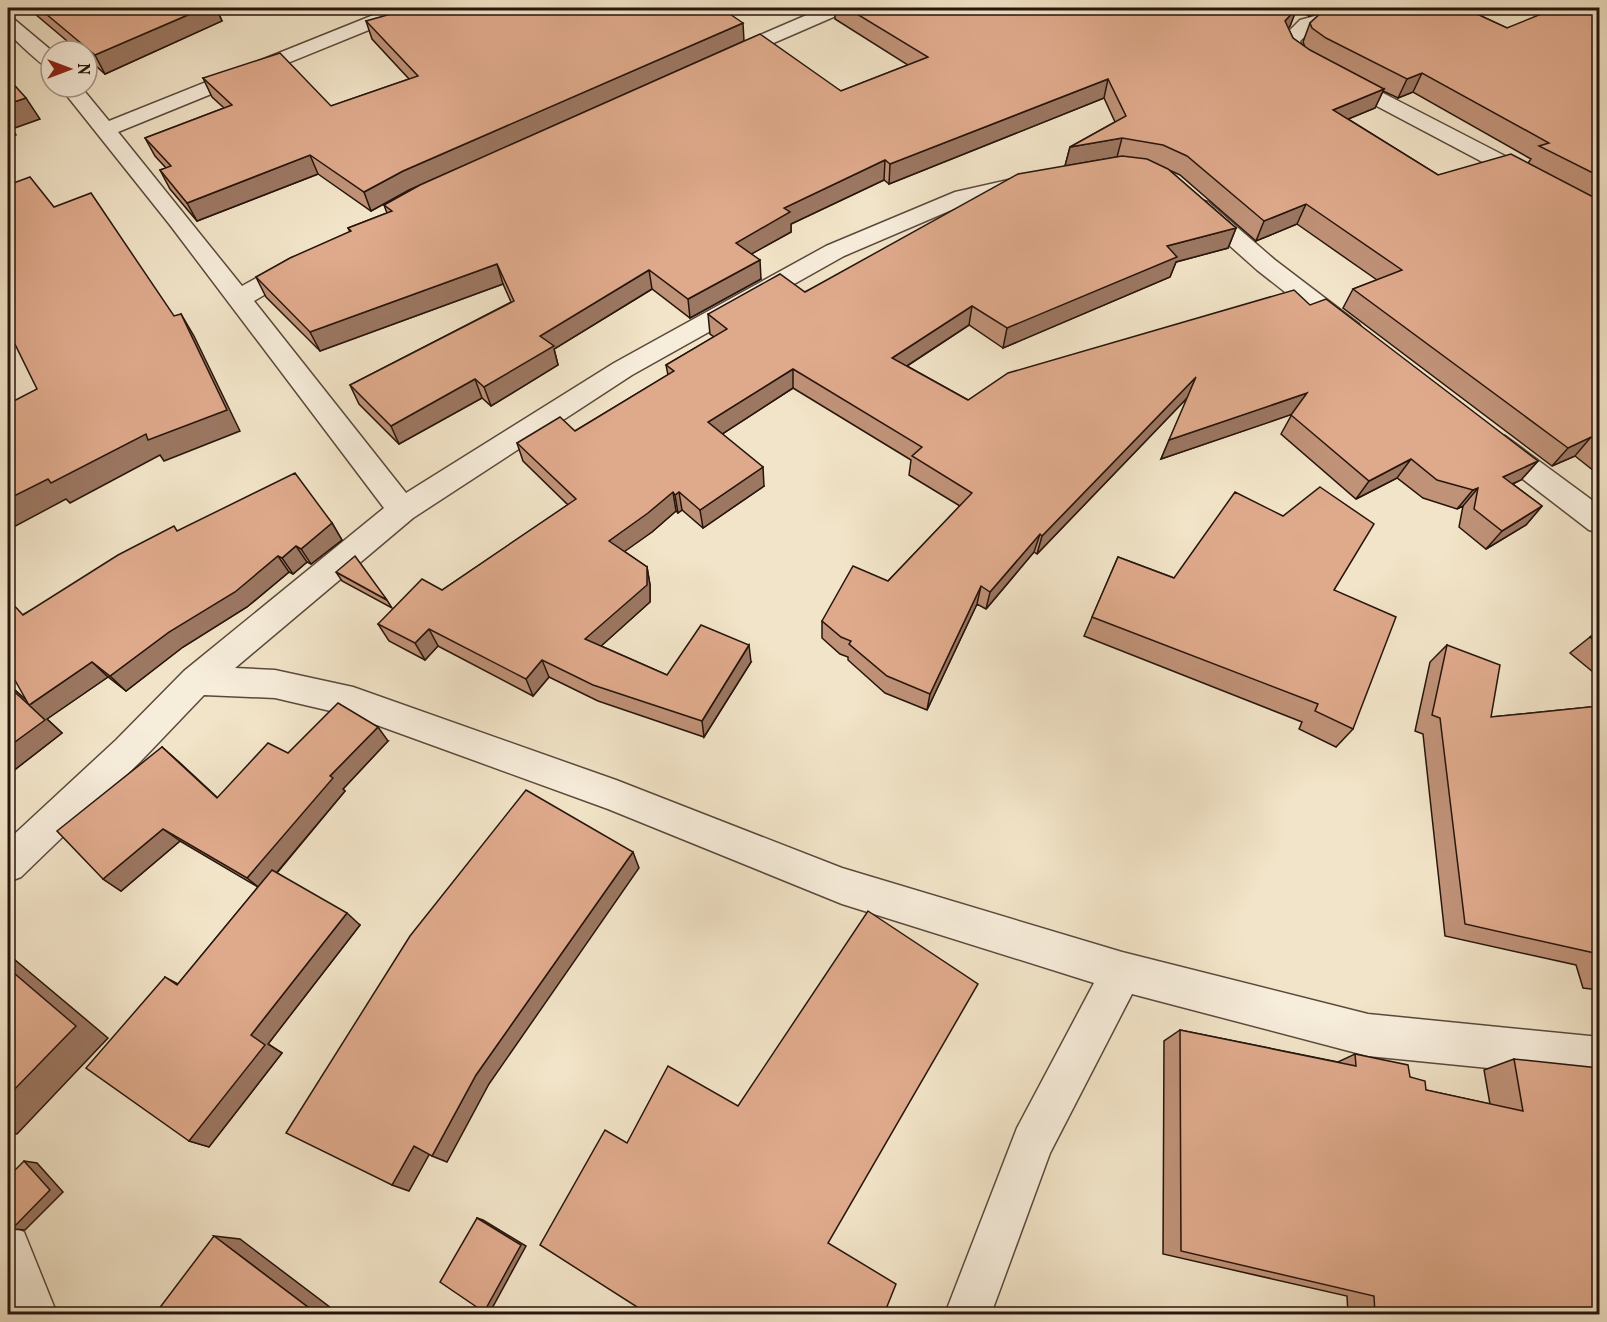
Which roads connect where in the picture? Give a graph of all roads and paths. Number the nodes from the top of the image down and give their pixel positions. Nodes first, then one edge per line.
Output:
1 (838, 8) edge
2 (1365, 8) edge
3 (396, 9) edge
4 (8, 24) edge
5 (39, 49) edge
6 (703, 67) edge
7 (80, 99) edge
8 (105, 130) junction
9 (1049, 178) edge
10 (1180, 190) edge
11 (1599, 215) edge
12 (319, 253) edge
13 (240, 298) junction
14 (1370, 346) edge
15 (1473, 426) edge
16 (402, 510) junction
17 (1599, 522) edge
18 (196, 681) junction
19 (8, 864) edge
20 (1122, 972) junction
21 (1599, 1058) edge
22 (8, 1248) edge
23 (34, 1314) edge
24 (968, 1314) edge

1 - 6 street
2 - 11 street
3 - 8 street
4 - 5 street
7 - 8 street
8 - 13 street
9 - 16 street
10 - 14 street
12 - 13 street
13 - 16 street
15 - 17 street
16 - 18 street
18 - 19 street
18 - 20 street
20 - 21 street
20 - 24 street
22 - 23 street

